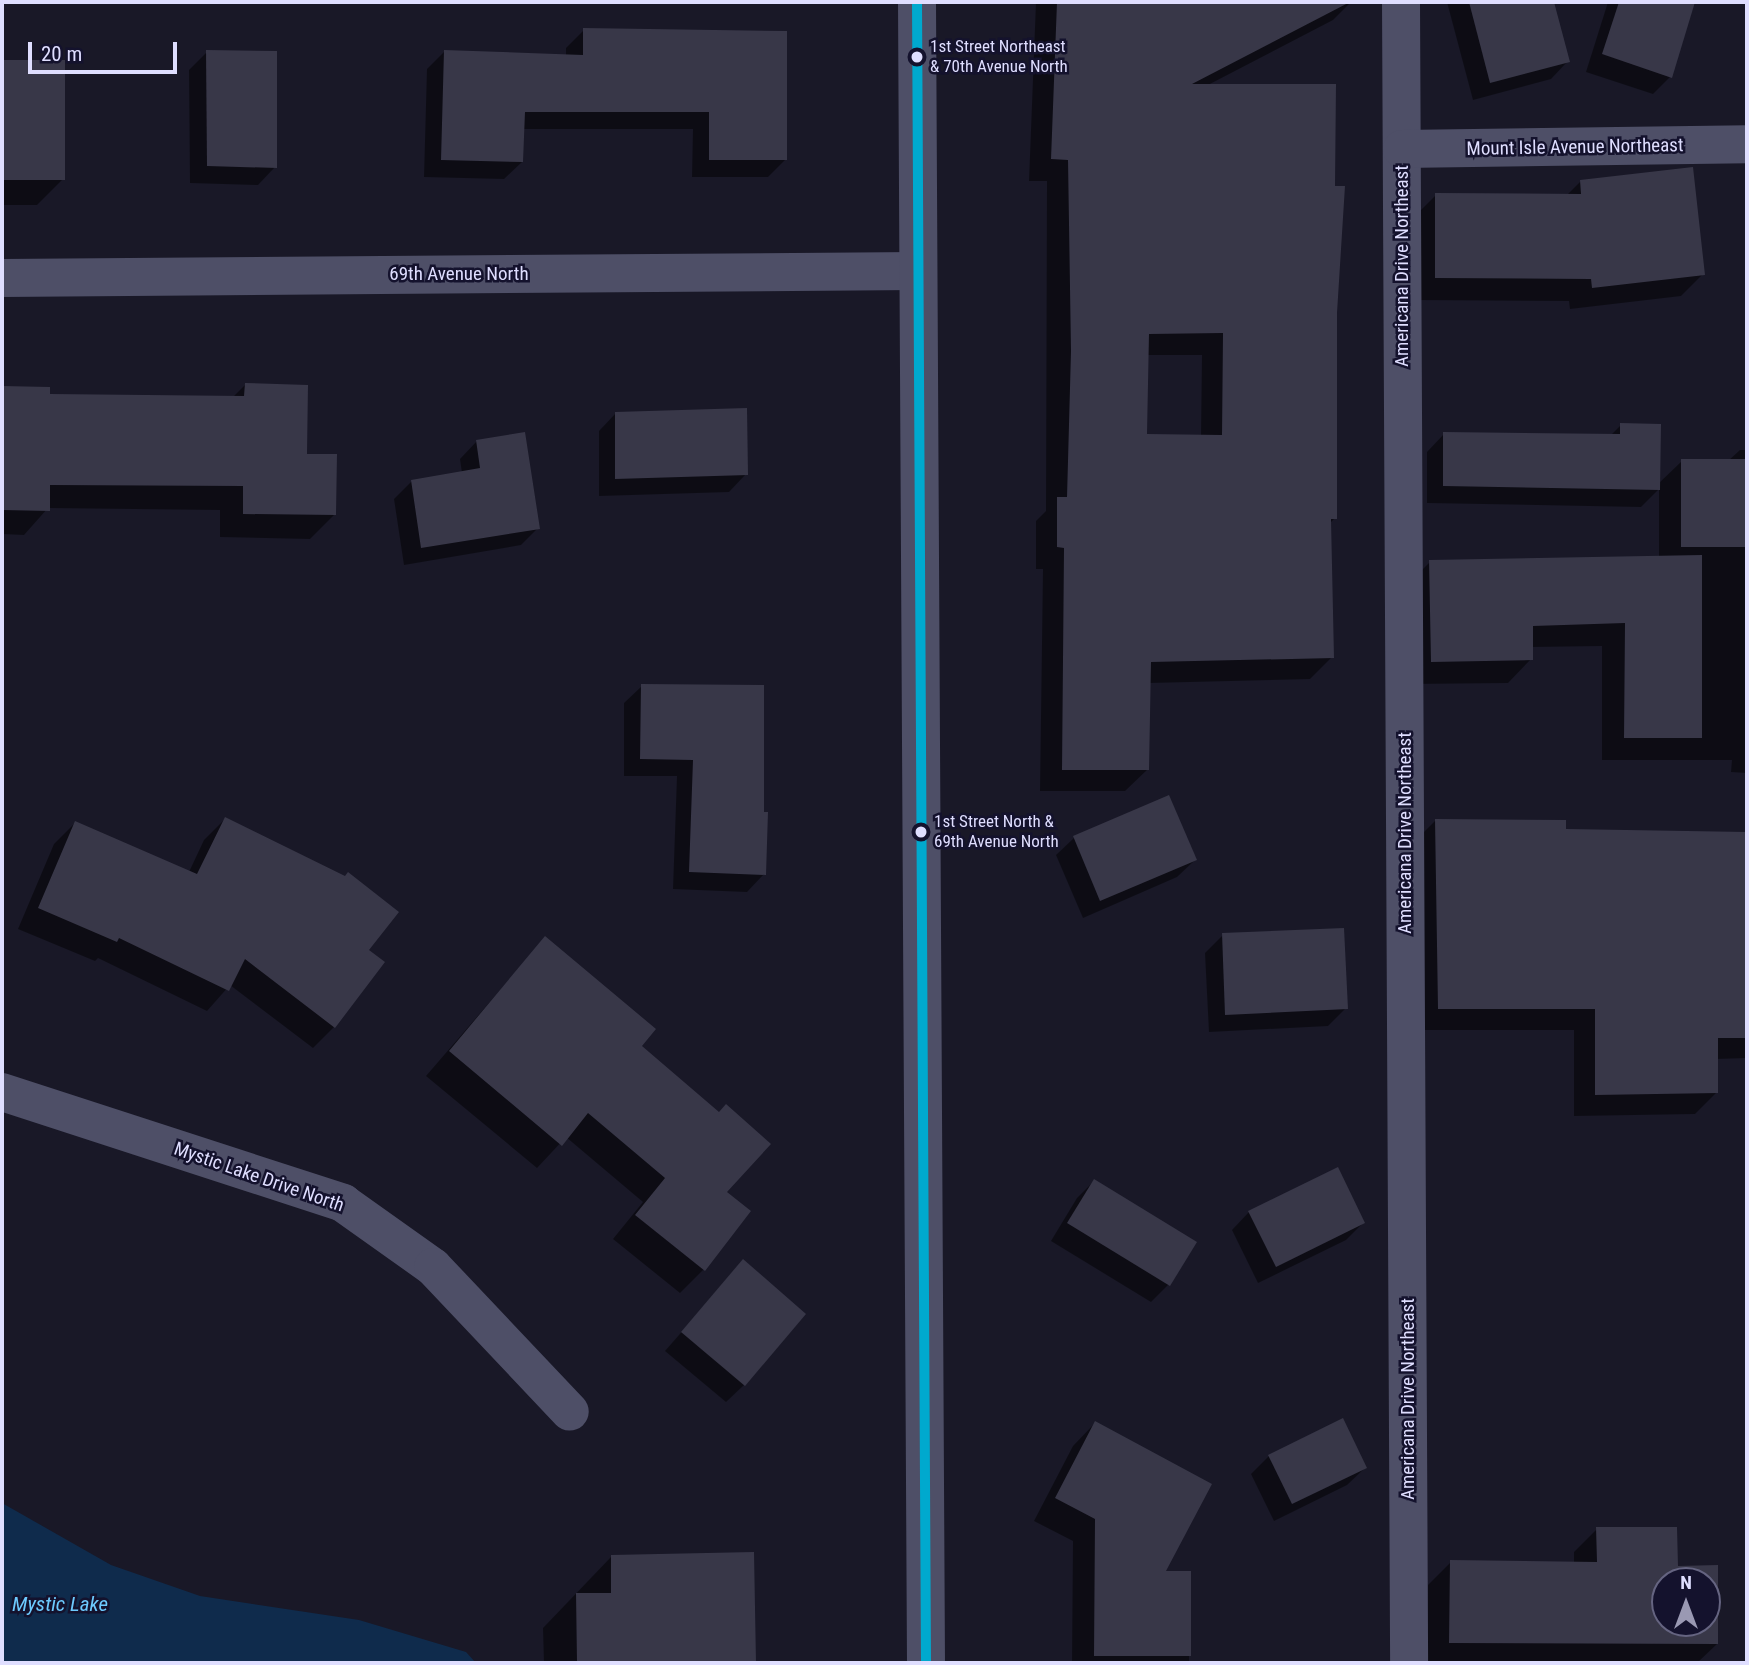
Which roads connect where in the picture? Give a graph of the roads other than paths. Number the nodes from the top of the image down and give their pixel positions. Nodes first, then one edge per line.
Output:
1 (917, 2) edge
2 (1401, 2) edge
3 (1747, 144) edge
4 (1402, 149) junction
5 (917, 271) junction
6 (2, 278) edge
7 (2, 1092) edge
8 (570, 1412) dead end
9 (926, 1663) edge
10 (1409, 1663) edge

1 - 5 street
2 - 4 street, Americana Drive Northeast
3 - 4 street, Mount Isle Avenue Northeast
4 - 10 street, Americana Drive Northeast
5 - 6 street, 69th Avenue North
5 - 9 street
7 - 8 street, Mystic Lake Drive North

